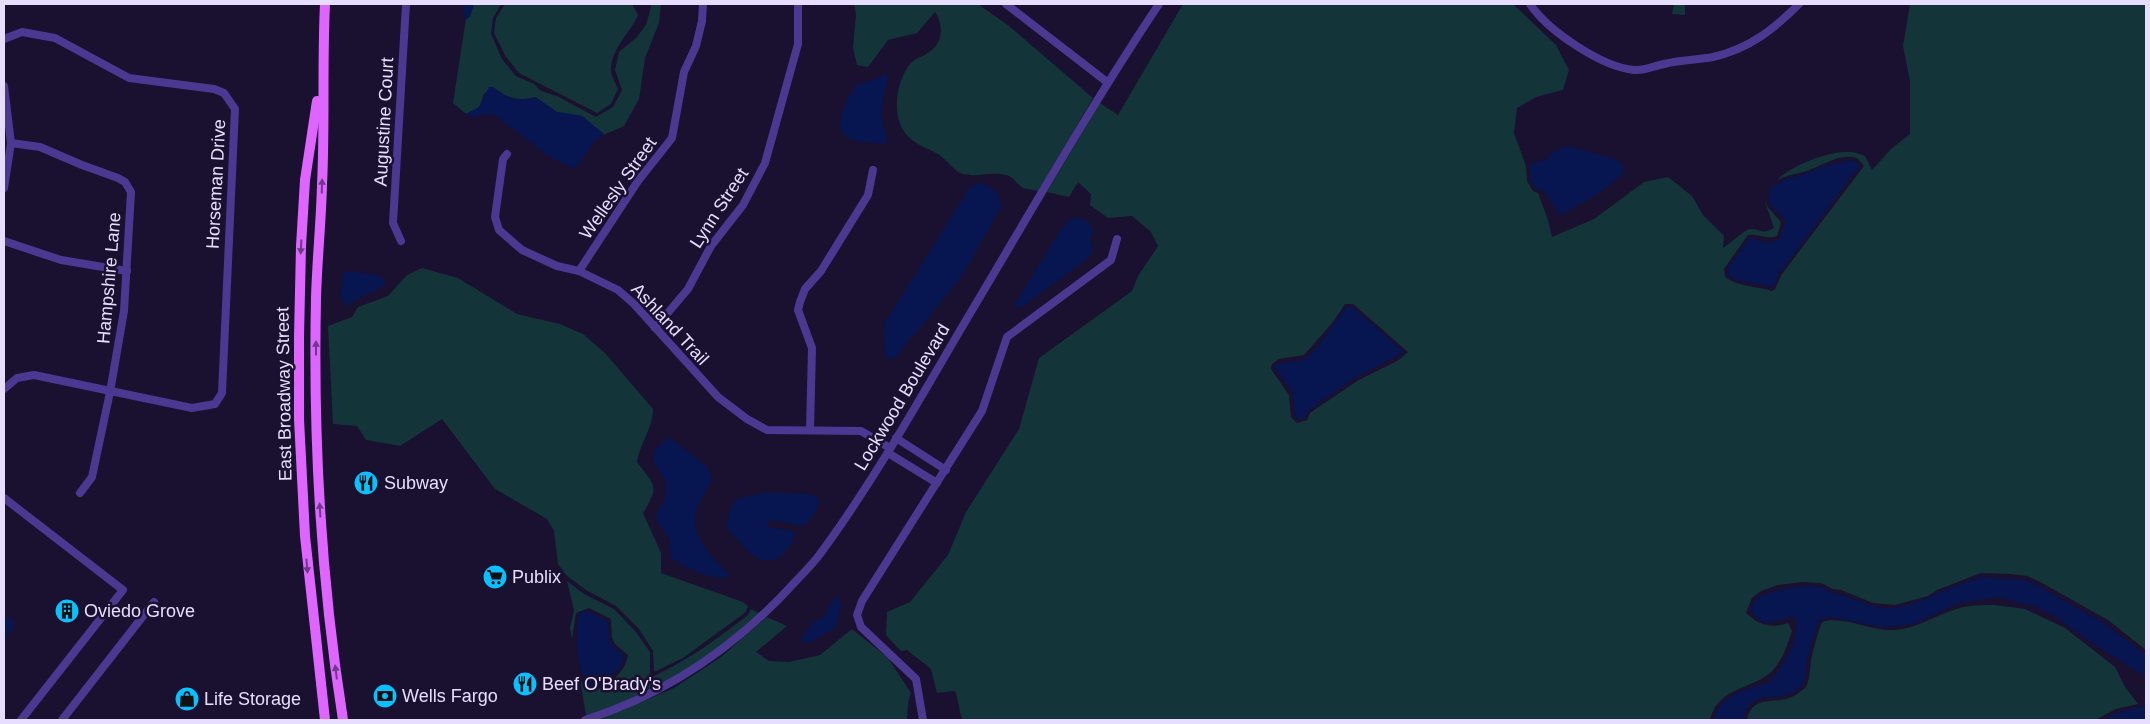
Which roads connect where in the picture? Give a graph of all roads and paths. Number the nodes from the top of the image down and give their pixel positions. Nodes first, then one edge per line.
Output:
1 (325, 4) edge
2 (406, 4) edge
3 (703, 4) edge
4 (798, 4) edge
5 (1006, 4) edge
6 (1159, 4) edge
7 (1530, 4) edge
8 (1799, 4) edge
9 (4, 39) edge
10 (322, 68) junction
11 (1107, 82) junction
12 (4, 86) edge
13 (11, 143) junction
14 (507, 154) dead end
15 (873, 170) dead end
16 (4, 188) edge
17 (1117, 239) dead end
18 (4, 240) edge
19 (401, 240) dead end
20 (127, 271) junction
21 (579, 271) junction
22 (655, 328) junction
23 (4, 389) edge
24 (110, 392) junction
25 (810, 430) junction
26 (896, 438) junction
27 (889, 451) junction
28 (946, 470) junction
29 (937, 484) junction
30 (80, 493) dead end
31 (4, 498) edge
32 (322, 535) junction
33 (305, 536) junction
34 (154, 602) dead end
35 (21, 720) edge
36 (62, 720) edge
37 (325, 720) edge
38 (343, 720) edge
39 (585, 720) edge
40 (924, 720) edge

1 - 10 main road, East Broadway Street
2 - 19 street, Augustine Court
3 - 21 street, Wellesly Street
4 - 22 street, Lynn Street
5 - 11 street
6 - 11 street, Lockwood Boulevard
7 - 8 street
9 - 24 street, Horseman Drive
32 -> 10 main road, East Broadway Street
10 -> 33 main road, East Broadway Street
11 - 26 street, Lockwood Boulevard
12 - 13 street
13 - 16 street
13 - 20 street, Hampshire Lane
14 - 21 street, Ashland Trail
15 - 25 street
17 - 28 street
18 - 20 street
20 - 24 street, Hampshire Lane
21 - 22 street, Ashland Trail
22 - 25 street, Ashland Trail
23 - 24 street, Horseman Drive
24 - 30 street, Hampshire Lane
25 - 27 street, Ashland Trail
26 - 27 street, Lockwood Boulevard
26 - 28 street
27 - 29 street, Ashland Trail
27 - 39 street, Lockwood Boulevard
28 - 29 street
29 - 40 street
31 - 35 street
32 - 33 main road
38 -> 32 main road, East Broadway Street
33 -> 37 main road, East Broadway Street
34 - 36 street

